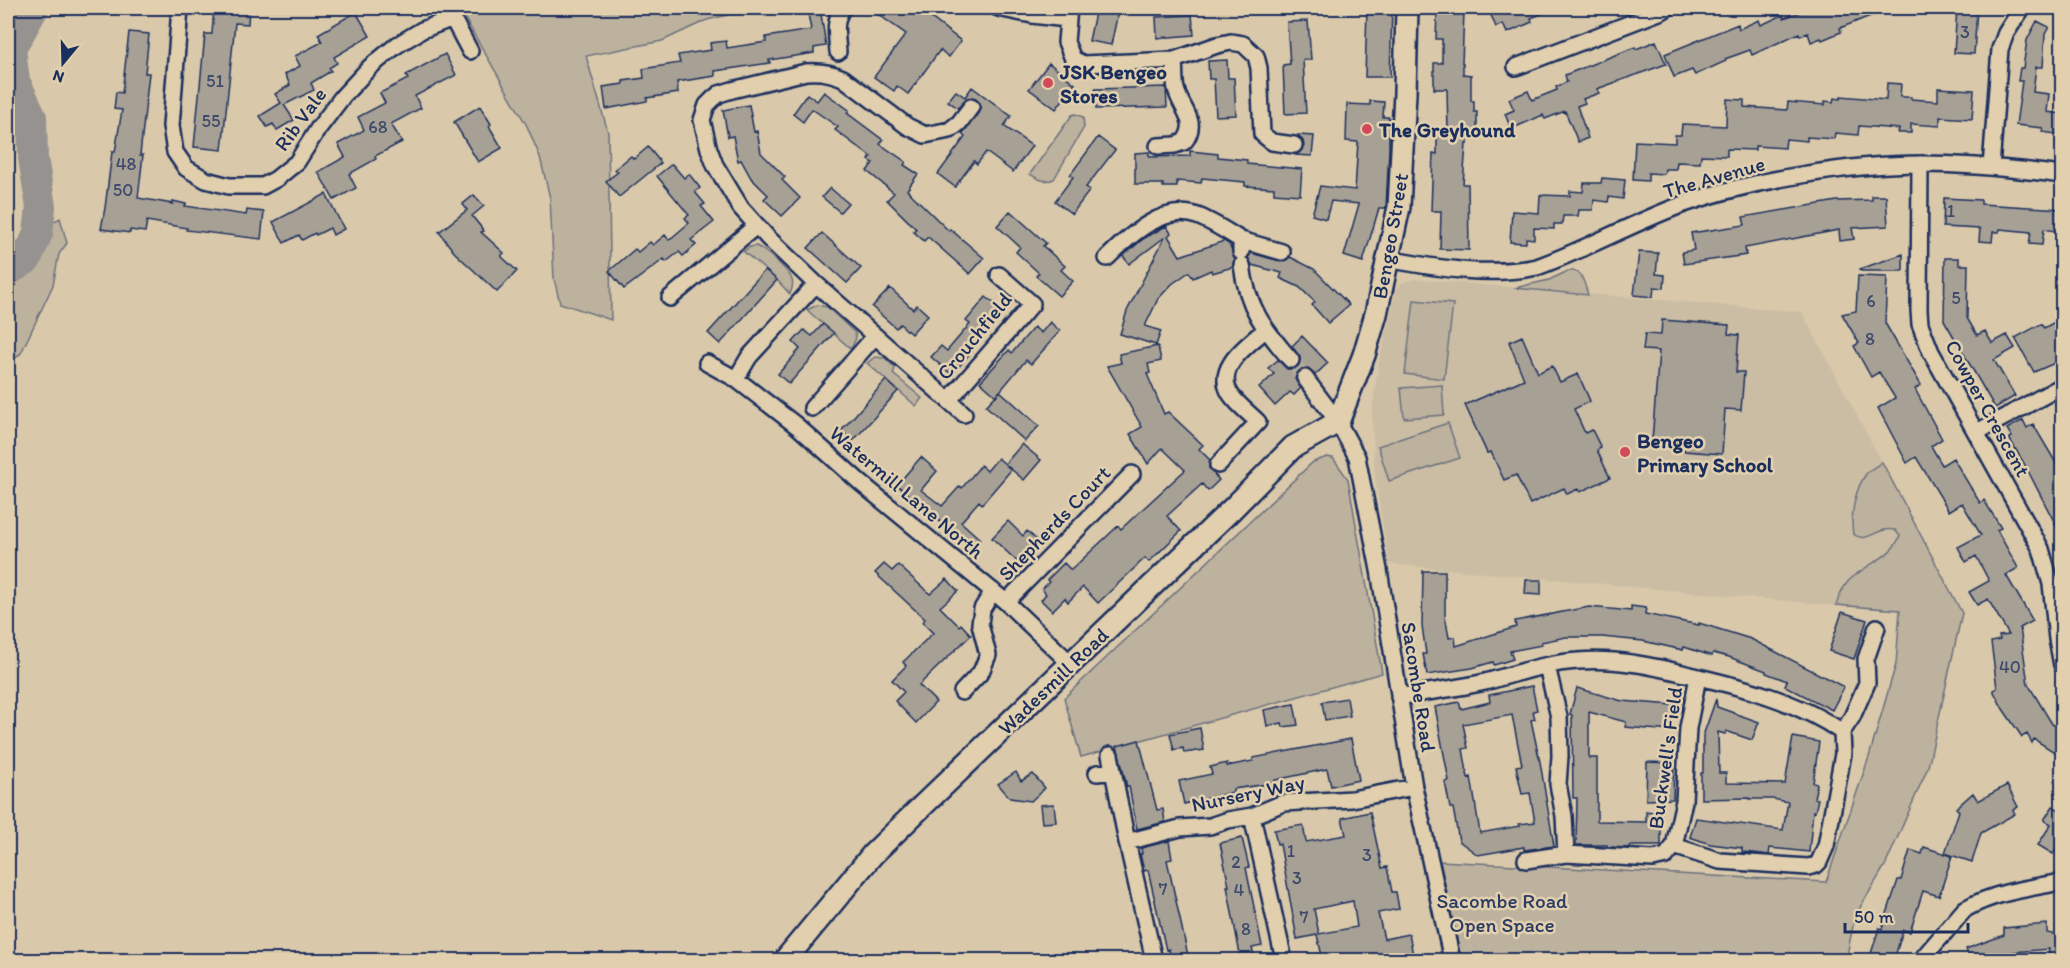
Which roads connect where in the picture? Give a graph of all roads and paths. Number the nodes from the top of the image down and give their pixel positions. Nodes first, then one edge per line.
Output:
1 (180, 8) edge
2 (843, 8) edge
3 (998, 8) edge
4 (1407, 8) edge
5 (1667, 8) edge
6 (2022, 8) edge
7 (450, 13) edge
8 (1068, 14) edge
9 (470, 51) dead end
10 (838, 52) dead end
11 (1174, 60) junction
12 (1516, 66) dead end
13 (971, 107) dead end
14 (1294, 145) dead end
15 (1158, 146) dead end
16 (1920, 164) junction
17 (1992, 167) junction
18 (2062, 175) edge
19 (756, 226) junction
20 (1241, 252) junction
21 (1282, 252) dead end
22 (1107, 258) dead end
23 (1387, 259) junction
24 (999, 275) dead end
25 (816, 284) junction
26 (670, 298) dead end
27 (1265, 330) junction
28 (875, 336) junction
29 (1291, 360) tunnel mouth
30 (707, 363) dead end
31 (1305, 378) tunnel mouth
32 (736, 379) junction
33 (2062, 386) edge
34 (949, 400) junction
35 (812, 408) dead end
36 (964, 414) dead end
37 (1338, 422) junction
38 (1977, 432) junction
39 (1218, 465) dead end
40 (1132, 474) dead end
41 (993, 591) junction
42 (1006, 602) junction
43 (1877, 627) dead end
44 (1071, 664) junction
45 (2062, 665) edge
46 (1547, 666) junction
47 (1698, 676) junction
48 (962, 692) dead end
49 (1399, 697) junction
50 (1842, 732) junction
51 (1110, 755) dead end
52 (1113, 771) junction
53 (1097, 774) dead end
54 (1414, 787) junction
55 (1252, 816) junction
56 (1127, 842) junction
57 (1674, 846) junction
58 (1566, 854) junction
59 (1526, 860) dead end
60 (2062, 882) edge
61 (785, 960) edge
62 (1154, 960) edge
63 (1284, 960) edge
64 (1452, 960) edge
65 (1921, 960) edge

1 - 7 street, Rib Vale
2 - 10 street
3 - 8 street
4 - 23 main road, Bengeo Street
5 - 12 street
6 - 17 street
7 - 9 street
8 - 11 street
11 - 14 street
11 - 15 street
13 - 19 street
16 - 17 street, The Avenue
16 - 23 street, The Avenue
16 - 38 street, Cowper Crescent
17 - 18 street, The Avenue
19 - 25 street
19 - 26 street
20 - 21 street
20 - 22 street
20 - 27 street
23 - 37 main road, Bengeo Street
24 - 34 street, Crouchfield
25 - 28 street
25 - 32 street
27 - 29 street
27 - 39 street
28 - 34 street
28 - 35 street
30 - 32 street, Watermill Lane North
31 - 37 street, Sacombe Road
32 - 41 street, Watermill Lane North
33 - 38 street
34 - 36 street
37 - 44 main road, Wadesmill Road
37 - 49 street, Sacombe Road
38 - 45 street, Cowper Crescent
40 - 42 street, Shepherds Court
41 - 42 street, Watermill Lane North
41 - 48 street
42 - 44 street, Watermill Lane North
43 - 50 street, Buckwell's Field
44 - 61 main road, Wadesmill Road
46 - 47 street, Buckwell's Field
46 - 49 street, Buckwell's Field
46 - 58 street
47 - 50 street, Buckwell's Field
47 - 57 street, Buckwell's Field
49 - 54 street, Sacombe Road
50 - 57 street, Buckwell's Field
51 - 52 street
52 - 53 street
52 - 56 street
54 - 55 street, Nursery Way
54 - 64 street, Sacombe Road
55 - 56 street, Nursery Way
55 - 63 street
56 - 62 street
57 - 58 street, Buckwell's Field
58 - 59 street, Buckwell's Field
60 - 65 street

